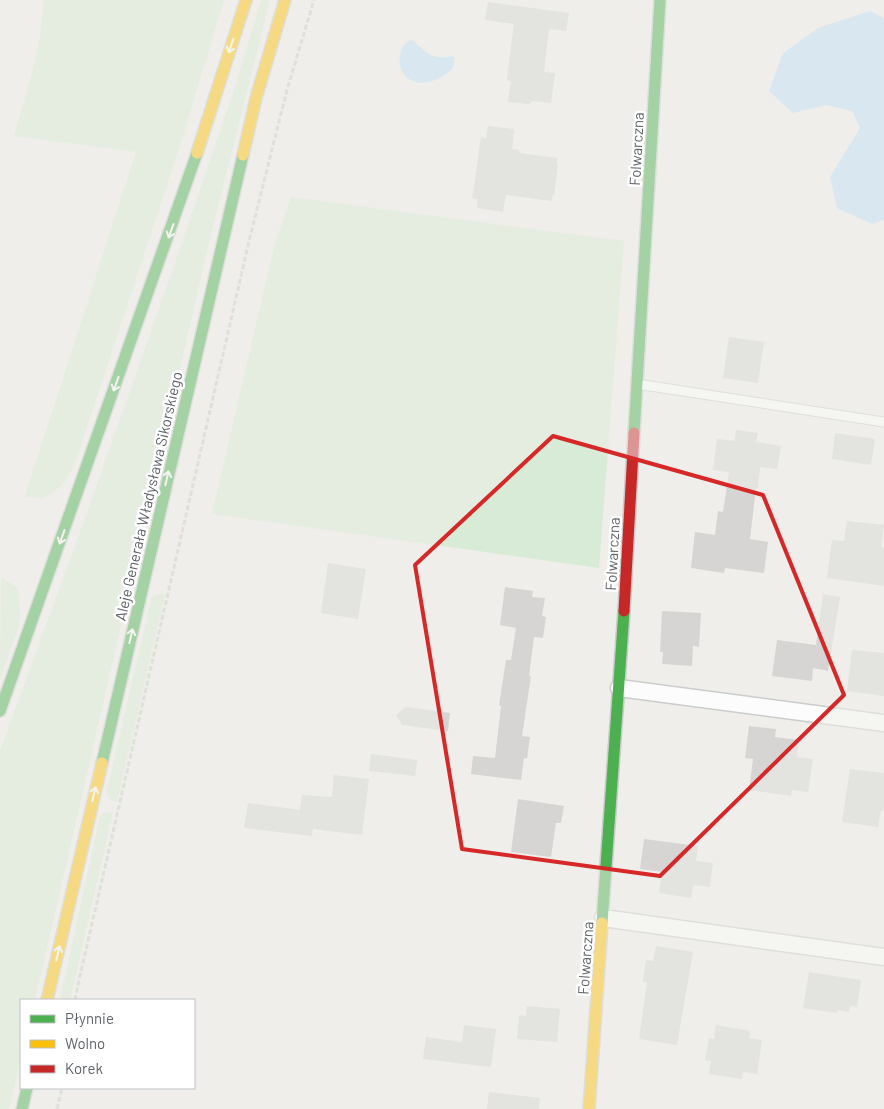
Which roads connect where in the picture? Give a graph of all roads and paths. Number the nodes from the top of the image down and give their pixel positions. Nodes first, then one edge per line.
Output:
1 (246, 0) edge
2 (285, 0) edge
3 (314, 0) edge
4 (660, 0) edge
5 (637, 384) junction
6 (884, 422) edge
7 (618, 688) junction
8 (0, 711) edge
9 (884, 723) edge
10 (603, 918) junction
11 (884, 958) edge
12 (47, 999) edge
13 (75, 999) edge
14 (27, 1089) edge
15 (62, 1089) edge
16 (22, 1109) edge
17 (57, 1109) edge
18 (589, 1109) edge

1 -> 8 main road
12 -> 2 main road, Aleje Generała Władysława Sikorskiego
3 - 13 path
4 - 5 main road, Folwarczna
5 - 6 lane
5 - 7 main road, Folwarczna
7 - 9 street
7 - 10 main road, Folwarczna
10 - 11 street
10 - 18 main road, Folwarczna
14 - 16 main road
15 - 17 path

